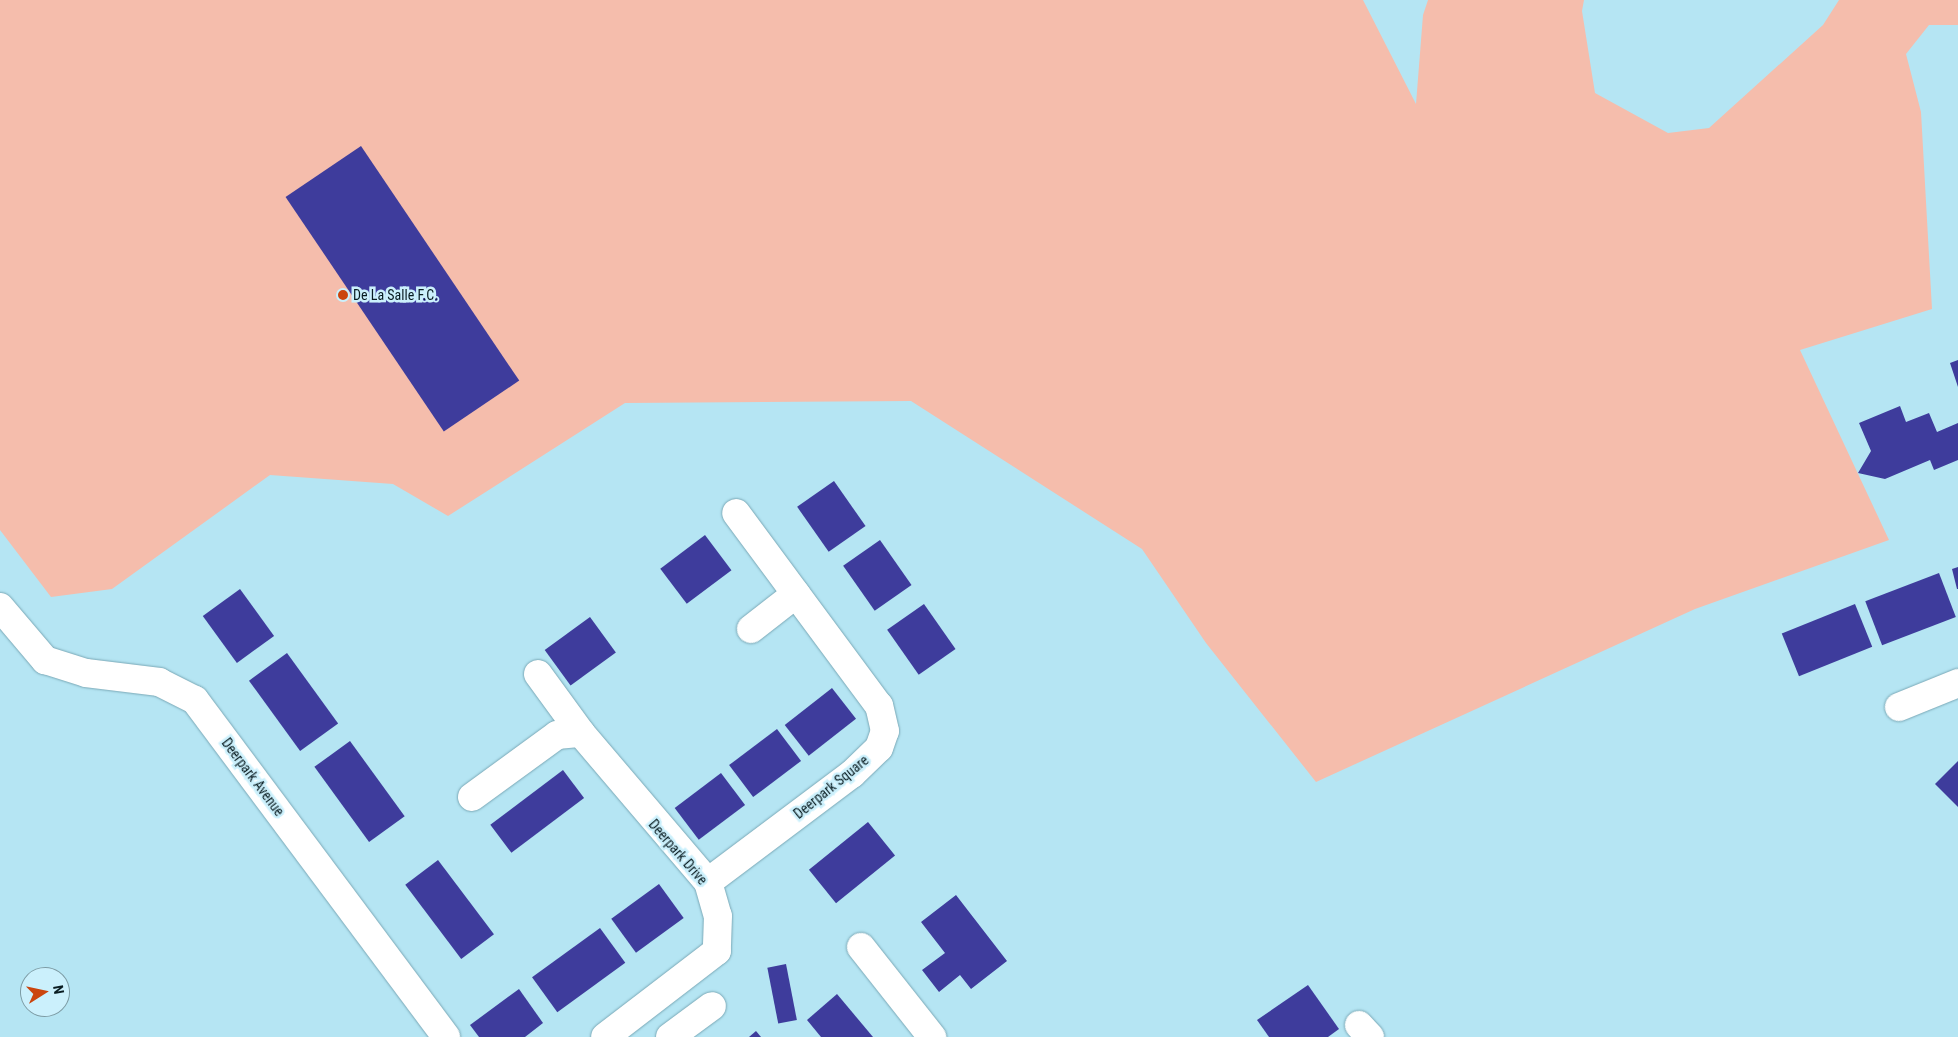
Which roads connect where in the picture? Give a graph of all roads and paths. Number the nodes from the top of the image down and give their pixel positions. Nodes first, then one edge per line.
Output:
1 (736, 513) dead end
2 (796, 594) junction
3 (0, 607) edge
4 (751, 629) dead end
5 (538, 674) dead end
6 (1958, 683) edge
7 (1899, 707) dead end
8 (581, 733) junction
9 (472, 797) dead end
10 (708, 882) junction
11 (861, 947) dead end
12 (712, 1006) dead end
13 (637, 1013) junction
14 (446, 1037) edge
15 (605, 1037) edge
16 (654, 1037) edge
17 (670, 1037) edge
18 (932, 1037) edge

1 - 2 street, Deerpark Square
2 - 4 street
2 - 10 street, Deerpark Square
3 - 14 street, Deerpark Avenue
5 - 8 street, Deerpark Drive
6 - 7 street
8 - 9 street
8 - 10 street, Deerpark Drive
10 - 13 street, Deerpark Drive
11 - 18 street
12 - 17 street
13 - 15 street, Deerpark Drive
13 - 16 street

